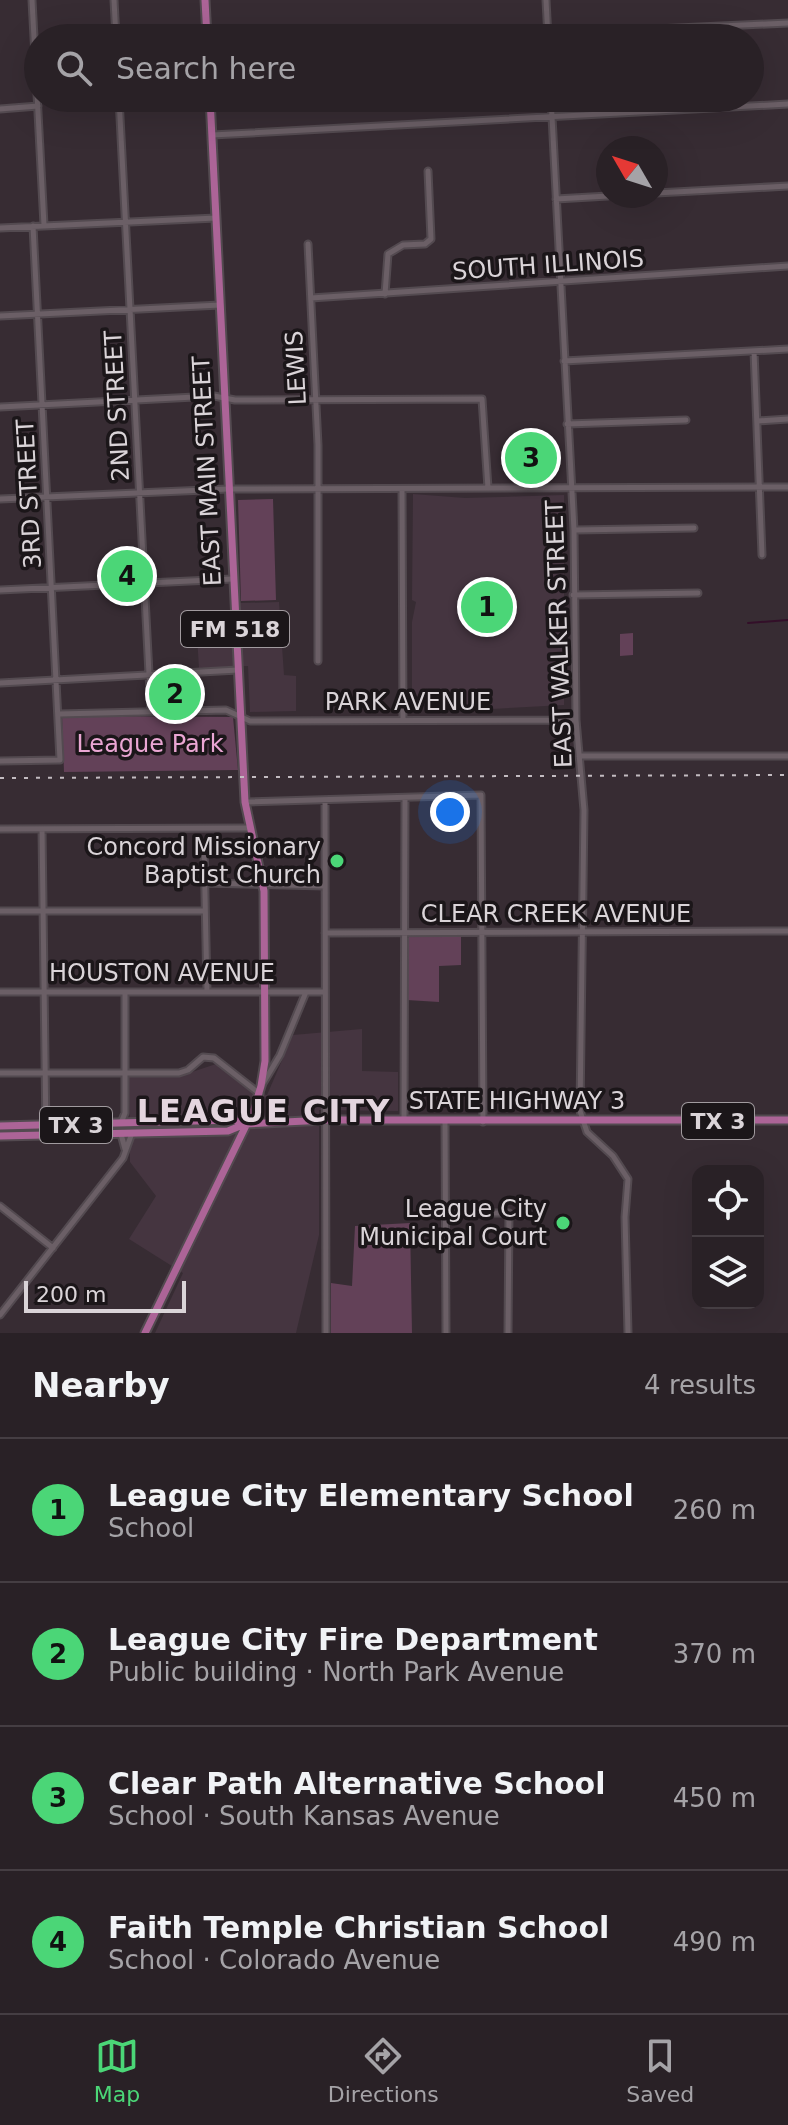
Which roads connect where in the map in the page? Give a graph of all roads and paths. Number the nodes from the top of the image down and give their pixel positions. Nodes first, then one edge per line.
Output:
1 (32, 0) edge
2 (114, 0) edge
3 (205, 0) edge
4 (546, 0) edge
5 (788, 23) edge
6 (33, 24) edge
7 (115, 24) edge
8 (206, 24) edge
9 (547, 24) edge
10 (764, 24) edge
11 (788, 104) edge
12 (764, 105) edge
13 (24, 107) edge
14 (0, 109) edge
15 (38, 112) edge
16 (120, 112) edge
17 (211, 112) edge
18 (552, 112) edge
19 (631, 112) edge
20 (552, 116) junction
21 (212, 135) junction
22 (428, 171) dead end
23 (788, 186) edge
24 (668, 192) edge
25 (596, 197) edge
26 (556, 199) junction
27 (216, 218) junction
28 (125, 221) junction
29 (44, 225) junction
30 (33, 226) junction
31 (0, 228) edge
32 (308, 244) dead end
33 (788, 266) edge
34 (560, 283) junction
35 (385, 294) junction
36 (311, 298) junction
37 (220, 305) junction
38 (130, 309) junction
39 (37, 314) junction
40 (0, 316) edge
41 (788, 349) edge
42 (754, 351) junction
43 (564, 361) junction
44 (225, 398) junction
45 (315, 399) junction
46 (134, 400) junction
47 (42, 405) junction
48 (0, 407) edge
49 (788, 419) edge
50 (686, 420) dead end
51 (758, 421) junction
52 (567, 424) junction
53 (761, 487) junction
54 (788, 487) edge
55 (488, 488) junction
56 (572, 488) junction
57 (228, 489) junction
58 (317, 489) junction
59 (402, 489) junction
60 (140, 492) junction
61 (46, 497) junction
62 (0, 499) edge
63 (694, 528) dead end
64 (574, 530) junction
65 (762, 555) dead end
66 (232, 579) junction
67 (144, 583) junction
68 (52, 588) junction
69 (0, 590) edge
70 (698, 593) dead end
71 (573, 595) junction
72 (318, 661) dead end
73 (238, 670) junction
74 (149, 674) junction
75 (57, 679) junction
76 (0, 683) edge
77 (151, 712) junction
78 (59, 714) junction
79 (241, 717) junction
80 (403, 720) junction
81 (576, 720) junction
82 (579, 756) junction
83 (788, 756) edge
84 (0, 761) edge
85 (405, 798) junction
86 (325, 800) junction
87 (245, 802) junction
88 (248, 828) junction
89 (0, 829) edge
90 (42, 829) junction
91 (204, 847) dead end
92 (204, 883) junction
93 (263, 883) junction
94 (325, 886) junction
95 (42, 910) junction
96 (0, 911) edge
97 (204, 911) junction
98 (788, 931) edge
99 (325, 933) junction
100 (403, 933) junction
101 (482, 933) junction
102 (580, 933) junction
103 (43, 991) junction
104 (207, 991) junction
105 (264, 991) junction
106 (0, 992) edge
107 (306, 992) junction
108 (324, 992) junction
109 (125, 993) junction
110 (0, 1073) edge
111 (44, 1073) junction
112 (125, 1074) junction
113 (260, 1090) junction
114 (326, 1120) junction
115 (404, 1120) junction
116 (788, 1120) edge
117 (445, 1121) junction
118 (582, 1121) junction
119 (483, 1122) junction
120 (245, 1124) junction
121 (0, 1126) edge
122 (124, 1127) junction
123 (46, 1131) junction
124 (132, 1133) junction
125 (0, 1136) edge
126 (125, 1149) junction
127 (0, 1206) edge
128 (445, 1213) junction
129 (53, 1248) junction
130 (0, 1315) edge
131 (145, 1333) edge
132 (326, 1333) edge
133 (446, 1333) edge
134 (508, 1333) edge
135 (628, 1333) edge

1 - 6 street
2 - 7 street
3 - 8 main road
4 - 9 street
5 - 10 street
11 - 12 street
13 - 14 street
15 - 29 street
16 - 28 street, 2ND STREET
17 - 21 main road, EAST MAIN STREET / FM 518
18 - 20 street, EAST WALKER STREET
19 - 20 street
20 - 21 street
20 - 26 street, EAST WALKER STREET
21 - 27 main road, EAST MAIN STREET / FM 518
22 - 35 street
23 - 24 street
25 - 26 street
26 - 34 street, EAST WALKER STREET
27 - 28 street
27 - 37 main road, EAST MAIN STREET / FM 518
28 - 29 street
28 - 38 street, 2ND STREET
29 - 30 street
30 - 31 street
30 - 39 street, 3RD STREET
32 - 36 street, LEWIS
33 - 34 street, SOUTH ILLINOIS
34 - 35 street, SOUTH ILLINOIS
34 - 43 street, EAST WALKER STREET
35 - 36 street, SOUTH ILLINOIS
36 - 45 street, LEWIS
37 - 38 street
37 - 44 main road, EAST MAIN STREET / FM 518
38 - 39 street
38 - 46 street, 2ND STREET
39 - 40 street
39 - 47 street, 3RD STREET
41 - 42 street
42 - 43 street
42 - 51 street
43 - 52 street, EAST WALKER STREET
44 - 45 street
44 - 46 street
44 - 57 main road, EAST MAIN STREET / FM 518
45 - 55 street
45 - 58 street, LEWIS
46 - 47 street
46 - 60 street, 2ND STREET
47 - 48 street
47 - 61 street, 3RD STREET
49 - 51 street
50 - 52 street
51 - 53 street
52 - 56 street, EAST WALKER STREET
53 - 54 street
53 - 56 street
53 - 65 street
55 - 56 street
55 - 59 street
56 - 64 street, EAST WALKER STREET
57 - 58 street
57 - 60 street
57 - 66 main road, EAST MAIN STREET / FM 518
58 - 59 street
58 - 72 street, LEWIS
59 - 80 street
60 - 61 street
60 - 67 street, 2ND STREET
61 - 62 street
61 - 68 street, 3RD STREET
63 - 64 street
64 - 71 street, EAST WALKER STREET
66 - 67 street
66 - 73 main road, EAST MAIN STREET / FM 518
67 - 68 street
67 - 74 street, 2ND STREET
68 - 69 street
68 - 75 street, 3RD STREET
70 - 71 street
71 - 81 street, EAST WALKER STREET
73 - 74 street
73 - 79 main road, EAST MAIN STREET / FM 518
74 - 75 street
74 - 77 street, 2ND STREET
75 - 76 street
75 - 78 street, 3RD STREET
77 - 78 street, PARK AVENUE
77 - 79 street, PARK AVENUE
78 - 84 street, 3RD STREET
79 - 80 street, PARK AVENUE
79 - 87 main road, EAST MAIN STREET / FM 518
80 - 81 street, PARK AVENUE
81 - 82 street, EAST WALKER STREET
82 - 83 street
82 - 102 street, EAST WALKER STREET
85 - 86 street
85 - 100 street
85 - 101 street
86 - 87 street
86 - 94 street
87 - 88 main road, EAST MAIN STREET / FM 518
88 - 90 street
88 - 93 main road, EAST MAIN STREET / FM 518
89 - 90 street
90 - 95 street
91 - 92 street
92 - 93 street
92 - 97 street
93 - 94 street
93 - 105 main road, EAST MAIN STREET / FM 518
94 - 99 street
95 - 96 street
95 - 97 street
95 - 103 street
97 - 104 street
98 - 102 street, CLEAR CREEK AVENUE
99 - 100 street, CLEAR CREEK AVENUE
99 - 108 street
100 - 101 street, CLEAR CREEK AVENUE
100 - 115 street
101 - 102 street, CLEAR CREEK AVENUE
101 - 119 street
102 - 118 street, EAST WALKER STREET
103 - 106 street, HOUSTON AVENUE
103 - 109 street, HOUSTON AVENUE
103 - 111 street
104 - 105 street, HOUSTON AVENUE
104 - 109 street, HOUSTON AVENUE
105 - 107 street, HOUSTON AVENUE
105 - 113 main road, EAST MAIN STREET / FM 518
107 - 108 street, HOUSTON AVENUE
107 - 113 street
108 - 114 street
109 - 112 street
110 - 111 street
111 - 112 street
111 - 123 street
112 - 113 street
112 - 122 street
113 - 120 main road, EAST MAIN STREET / FM 518
114 - 115 main road, STATE HIGHWAY 3 / TX 3
114 - 120 main road, STATE HIGHWAY 3 / TX 3
114 - 132 street
115 - 117 main road, STATE HIGHWAY 3 / TX 3
116 - 118 main road, STATE HIGHWAY 3 / TX 3
117 - 119 main road, STATE HIGHWAY 3 / TX 3
117 - 128 street
118 - 119 main road, STATE HIGHWAY 3 / TX 3
118 - 135 street
120 - 122 main road, STATE HIGHWAY 3 / TX 3
120 - 124 main road, STATE HIGHWAY 3 / TX 3
120 - 131 main road, FM 518
121 - 123 main road, STATE HIGHWAY 3 / TX 3
122 - 123 main road, STATE HIGHWAY 3 / TX 3
122 - 124 main road, STATE HIGHWAY 3 / TX 3
122 - 126 street
123 - 125 main road, STATE HIGHWAY 3 / TX 3
124 - 126 street
126 - 129 street
127 - 129 street
128 - 133 street
128 - 134 street
129 - 130 street

